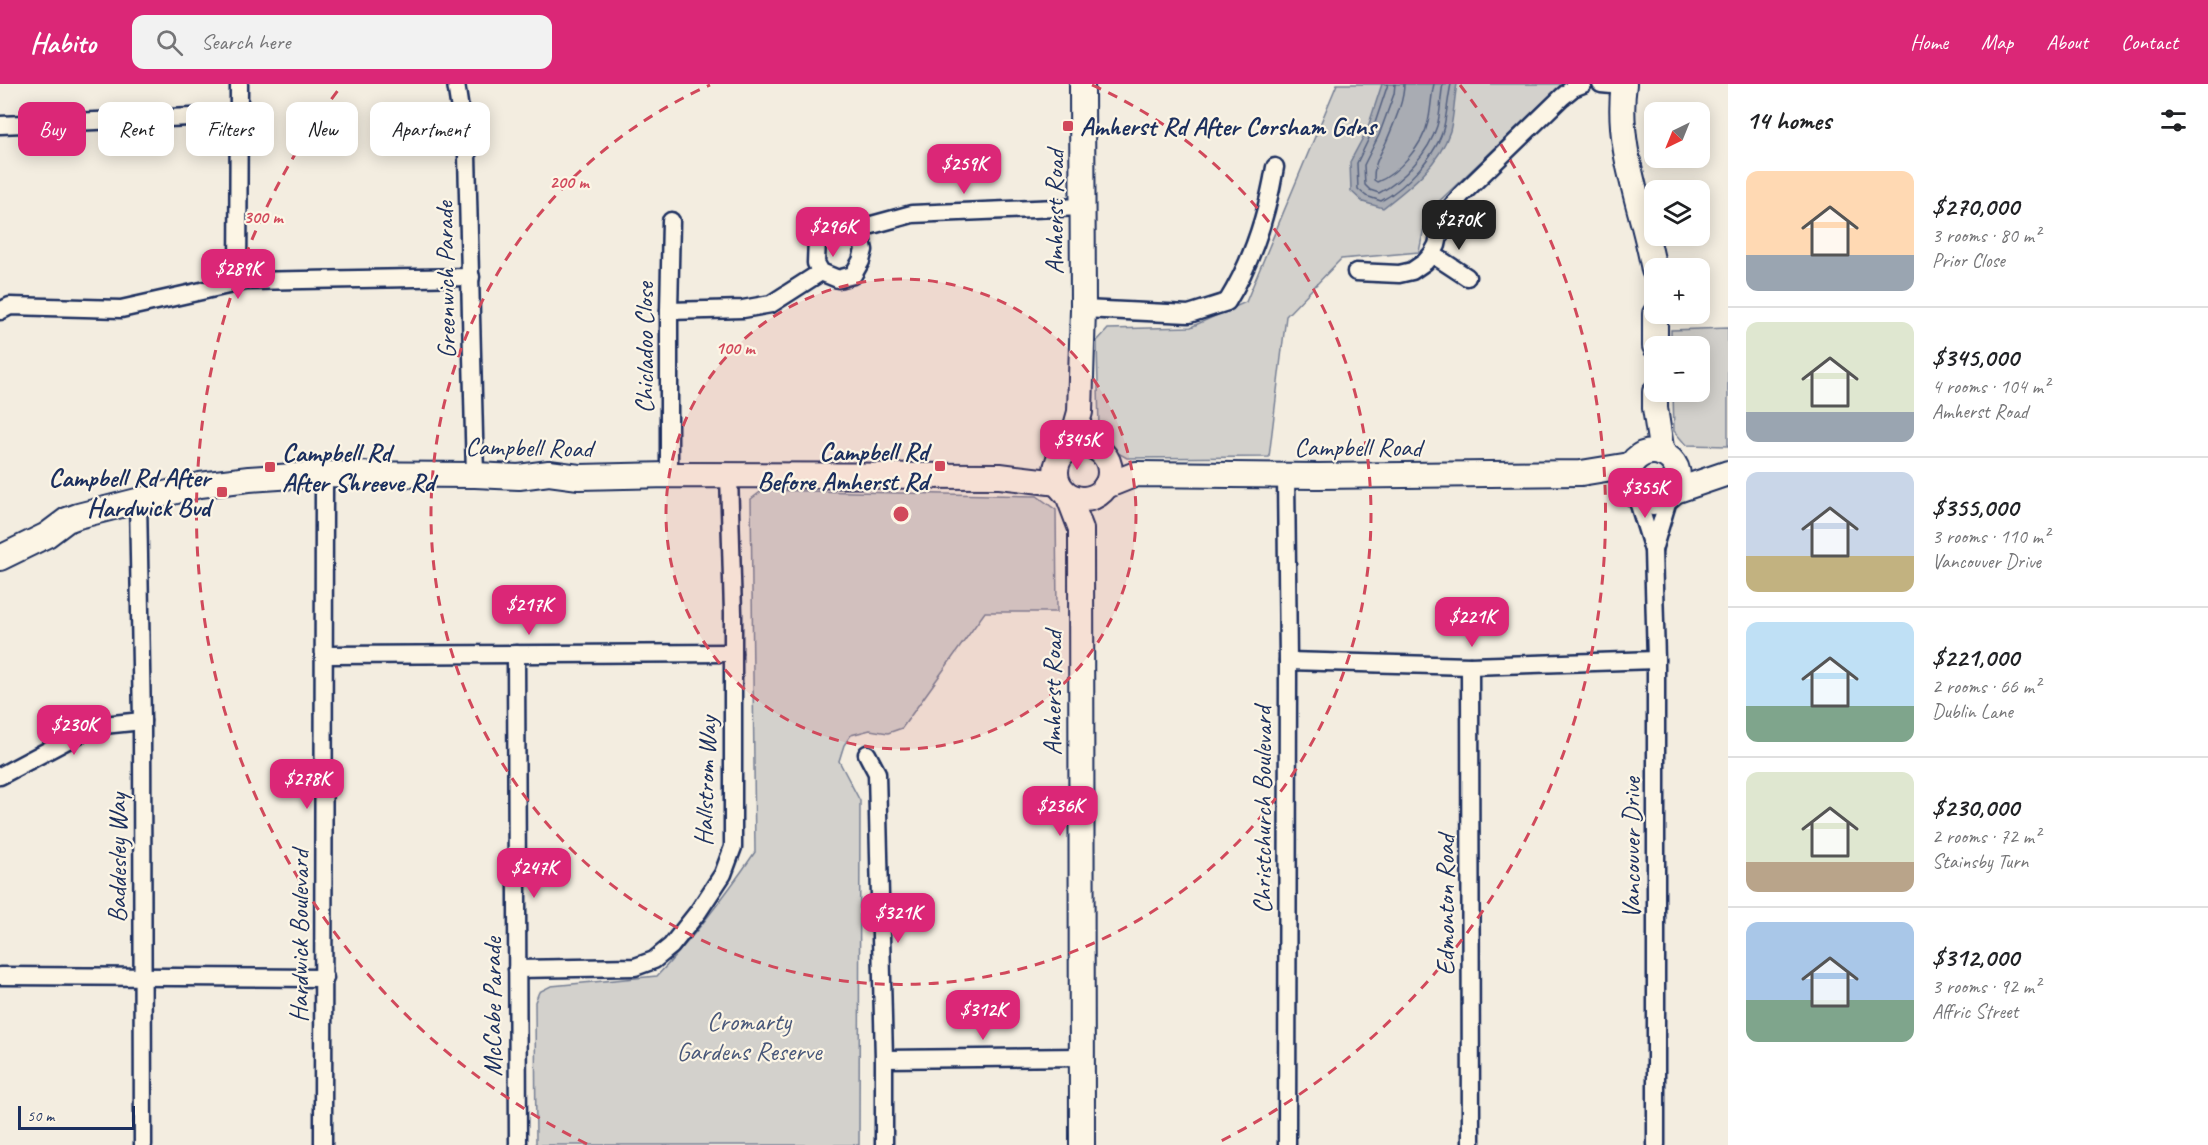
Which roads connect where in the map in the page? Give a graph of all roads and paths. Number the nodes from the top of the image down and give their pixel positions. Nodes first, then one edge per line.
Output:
1 (239, 84) edge
2 (456, 84) edge
3 (1082, 84) edge
4 (1583, 84) edge
5 (1616, 85) edge
6 (239, 102) edge
7 (186, 117) edge
8 (0, 125) edge
9 (239, 156) edge
10 (1275, 167) dead end
11 (1083, 207) junction
12 (671, 221) dead end
13 (860, 232) junction
14 (1432, 254) junction
15 (1652, 258) edge
16 (821, 272) junction
17 (1356, 272) dead end
18 (471, 277) junction
19 (1467, 277) dead end
20 (238, 282) junction
21 (1083, 309) junction
22 (669, 310) junction
23 (0, 312) edge
24 (1655, 402) edge
25 (1653, 459) junction
26 (1075, 466) junction
27 (1581, 473) junction
28 (1728, 473) edge
29 (324, 474) junction
30 (1136, 474) junction
31 (475, 475) junction
32 (669, 475) junction
33 (729, 475) junction
34 (1286, 476) junction
35 (1103, 489) junction
36 (1634, 494) junction
37 (1672, 494) junction
38 (138, 500) junction
39 (1081, 529) junction
40 (1653, 550) junction
41 (1, 556) edge
42 (733, 653) junction
43 (516, 654) junction
44 (325, 655) junction
45 (1656, 660) junction
46 (1288, 662) junction
47 (1470, 666) junction
48 (142, 720) junction
49 (867, 753) dead end
50 (0, 776) edge
51 (517, 969) junction
52 (0, 976) edge
53 (142, 977) junction
54 (325, 978) junction
55 (1082, 1057) junction
56 (884, 1059) junction
57 (143, 1145) edge
58 (323, 1145) edge
59 (518, 1145) edge
60 (884, 1145) edge
61 (1082, 1145) edge
62 (1287, 1145) edge
63 (1471, 1145) edge
64 (1656, 1145) edge

1 - 6 street
2 - 18 street, Greenwich Parade
3 - 11 street, Amherst Road
4 - 14 street
5 - 15 street
7 - 8 street
9 - 20 street
10 - 21 street
11 - 13 street
11 - 21 street, Amherst Road
12 - 22 street, Chicladoo Close
13 - 16 street
13 - 16 street
14 - 17 street
14 - 19 street
16 - 22 street
18 - 20 street
18 - 31 street, Greenwich Parade
20 - 23 street
21 - 26 street, Amherst Road
22 - 32 street, Chicladoo Close
24 - 25 street
25 - 27 street, Campbell Road
25 - 28 street, Campbell Road
25 - 36 street
25 - 37 street
26 - 30 street, Campbell Road
26 - 33 street, Campbell Road
26 - 35 street
26 - 35 street, Amherst Road
26 - 39 street, Amherst Road
27 - 34 street, Campbell Road
27 - 36 street, Campbell Road
28 - 37 street, Campbell Road
29 - 31 street, Campbell Road
29 - 38 street, Campbell Road
29 - 44 street, Hardwick Boulevard
30 - 34 street, Campbell Road
30 - 35 street, Campbell Road
31 - 32 street, Campbell Road
32 - 33 street, Campbell Road
33 - 42 street, Hallstrom Way
34 - 46 street, Christchurch Boulevard
35 - 39 street, Amherst Road
36 - 37 street, Campbell Road
36 - 40 street, Vancouver Drive
37 - 40 street, Vancouver Drive
38 - 41 street, Campbell Road
38 - 48 street, Baddesley Way
39 - 55 street, Amherst Road
40 - 45 street, Vancouver Drive
42 - 43 street
42 - 51 street, Hallstrom Way
43 - 44 street
43 - 51 street, McCabe Parade
44 - 54 street, Hardwick Boulevard
45 - 47 street
45 - 64 street, Vancouver Drive
46 - 47 street
46 - 62 street, Christchurch Boulevard
47 - 63 street, Edmonton Road
48 - 50 street
48 - 53 street, Baddesley Way
49 - 56 street
51 - 59 street, McCabe Parade
52 - 53 street
53 - 54 street
53 - 57 street, Baddesley Way
54 - 58 street, Hardwick Boulevard
55 - 56 street
55 - 61 street, Amherst Road
56 - 60 street

